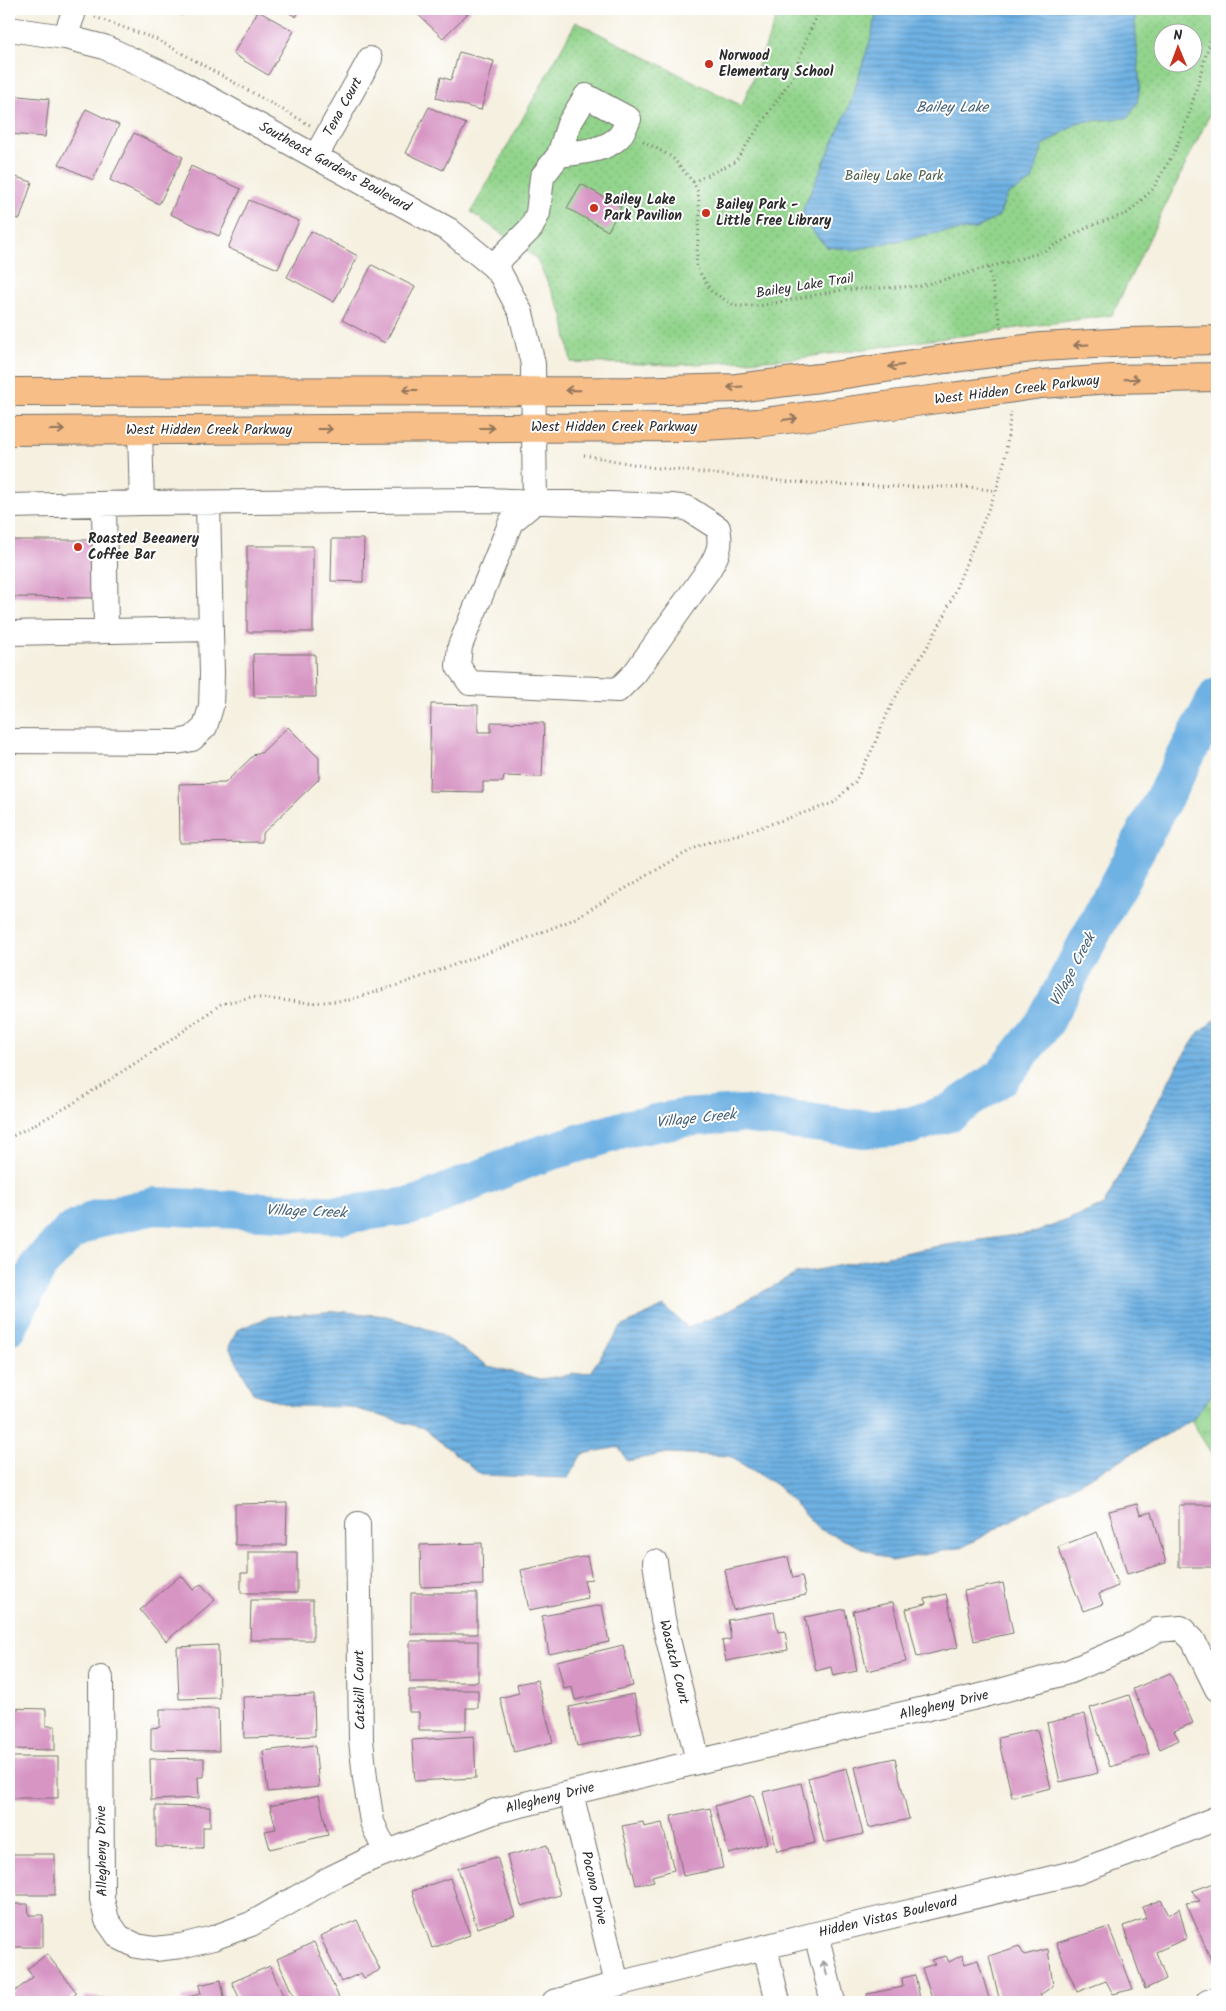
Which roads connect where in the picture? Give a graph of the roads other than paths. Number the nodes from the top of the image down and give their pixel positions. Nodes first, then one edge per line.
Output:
1 (75, 9) edge
2 (9, 29) edge
3 (65, 37) junction
4 (370, 59) dead end
5 (316, 156) junction
6 (558, 156) dead end
7 (493, 266) junction
8 (1217, 340) edge
9 (1217, 377) edge
10 (533, 390) junction
11 (9, 392) edge
12 (533, 427) junction
13 (140, 430) junction
14 (9, 431) edge
15 (535, 502) junction
16 (142, 503) junction
17 (104, 504) junction
18 (208, 504) junction
19 (9, 506) edge
20 (211, 629) junction
21 (106, 631) junction
22 (9, 633) edge
23 (9, 741) edge
24 (358, 1524) dead end
25 (655, 1562) dead end
26 (101, 1678) dead end
27 (1217, 1689) edge
28 (698, 1761) junction
29 (571, 1793) junction
30 (1217, 1818) edge
31 (386, 1853) junction
32 (816, 1934) junction
33 (765, 1947) junction
34 (616, 1984) junction
35 (1217, 1998) edge
36 (554, 2002) edge
37 (778, 2002) edge
38 (833, 2002) edge
39 (1208, 2002) edge

1 - 3 street
2 - 3 street, Southeast Gardens Boulevard
3 - 5 street, Southeast Gardens Boulevard
4 - 5 street, Tena Court
5 - 7 street, Southeast Gardens Boulevard
6 - 7 street
7 - 10 street, Southeast Gardens Boulevard
8 -> 10 main road, bridge
12 -> 9 main road, West Hidden Creek Parkway, bridge
10 -> 11 main road
10 - 12 street, Southeast Gardens Boulevard
13 -> 12 main road, West Hidden Creek Parkway
12 - 15 street, Southeast Gardens Boulevard
14 -> 13 main road, West Hidden Creek Parkway
13 - 16 street
15 - 15 street
15 - 18 street
16 - 17 street
16 - 18 street
17 - 19 street
17 - 21 street
18 - 20 street
20 - 21 street
20 - 23 street
21 - 22 street
24 - 31 street, Catskill Court
25 - 28 street, Wasatch Court
26 - 31 street, Allegheny Drive
27 - 28 street, Allegheny Drive
28 - 29 street, Allegheny Drive
29 - 31 street, Allegheny Drive
29 - 34 street, Pocono Drive
30 - 32 street, Hidden Vistas Boulevard
32 - 33 street, Hidden Vistas Boulevard
38 -> 32 street
33 - 34 street, Hidden Vistas Boulevard
33 - 37 street
34 - 36 street, Hidden Vistas Boulevard
35 - 39 street

